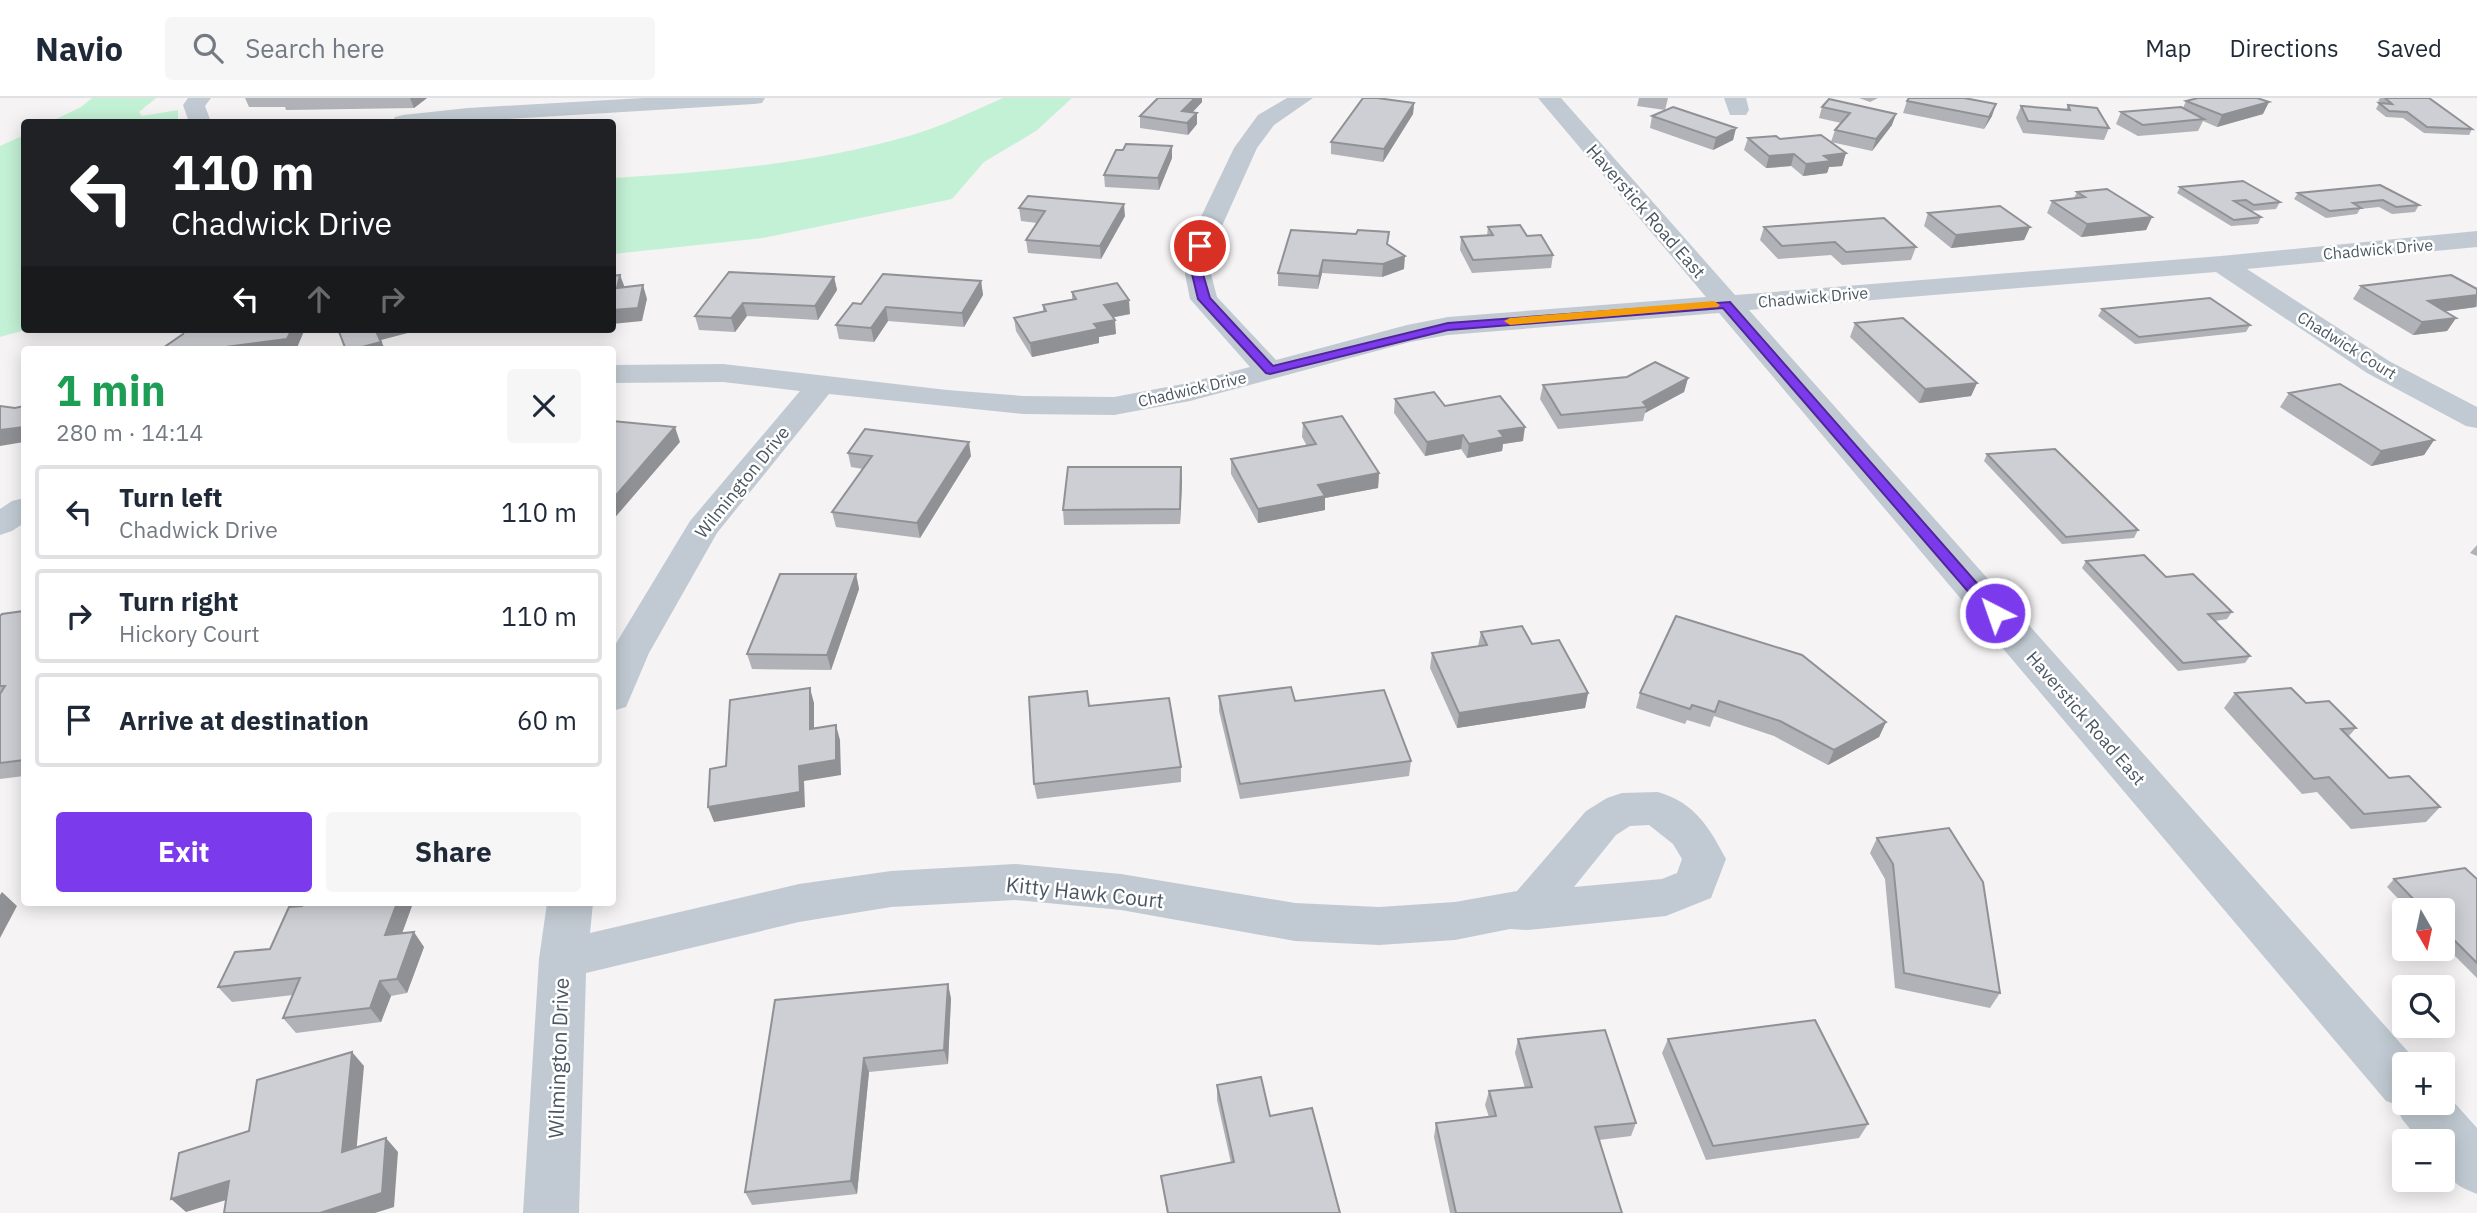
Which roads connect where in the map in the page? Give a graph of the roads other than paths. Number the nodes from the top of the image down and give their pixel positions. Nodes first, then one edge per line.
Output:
1 (200, 98) edge
2 (754, 98) edge
3 (1302, 98) edge
4 (1549, 98) edge
5 (199, 119) edge
6 (436, 119) edge
7 (2477, 239) edge
8 (2221, 264) junction
9 (1726, 304) junction
10 (1270, 371) junction
11 (616, 374) edge
12 (822, 384) junction
13 (2477, 419) edge
14 (21, 510) edge
15 (0, 524) edge
16 (616, 687) edge
17 (570, 906) edge
18 (1528, 911) dead end
19 (563, 959) junction
20 (2392, 1070) edge
21 (2431, 1115) edge
22 (2477, 1168) edge
23 (551, 1213) edge

1 - 5 street
2 - 6 street
3 - 10 street
4 - 9 street, Haverstick Road East
7 - 8 street, Chadwick Drive
8 - 9 street, Chadwick Drive
8 - 13 street, Chadwick Court
9 - 10 street, Chadwick Drive
9 - 20 street, Haverstick Road East
10 - 12 street, Chadwick Drive
11 - 12 street, Chadwick Drive
12 - 16 street, Wilmington Drive
14 - 15 street
17 - 19 street, Wilmington Drive
18 - 19 street, Kitty Hawk Court
19 - 23 street, Wilmington Drive
21 - 22 street

